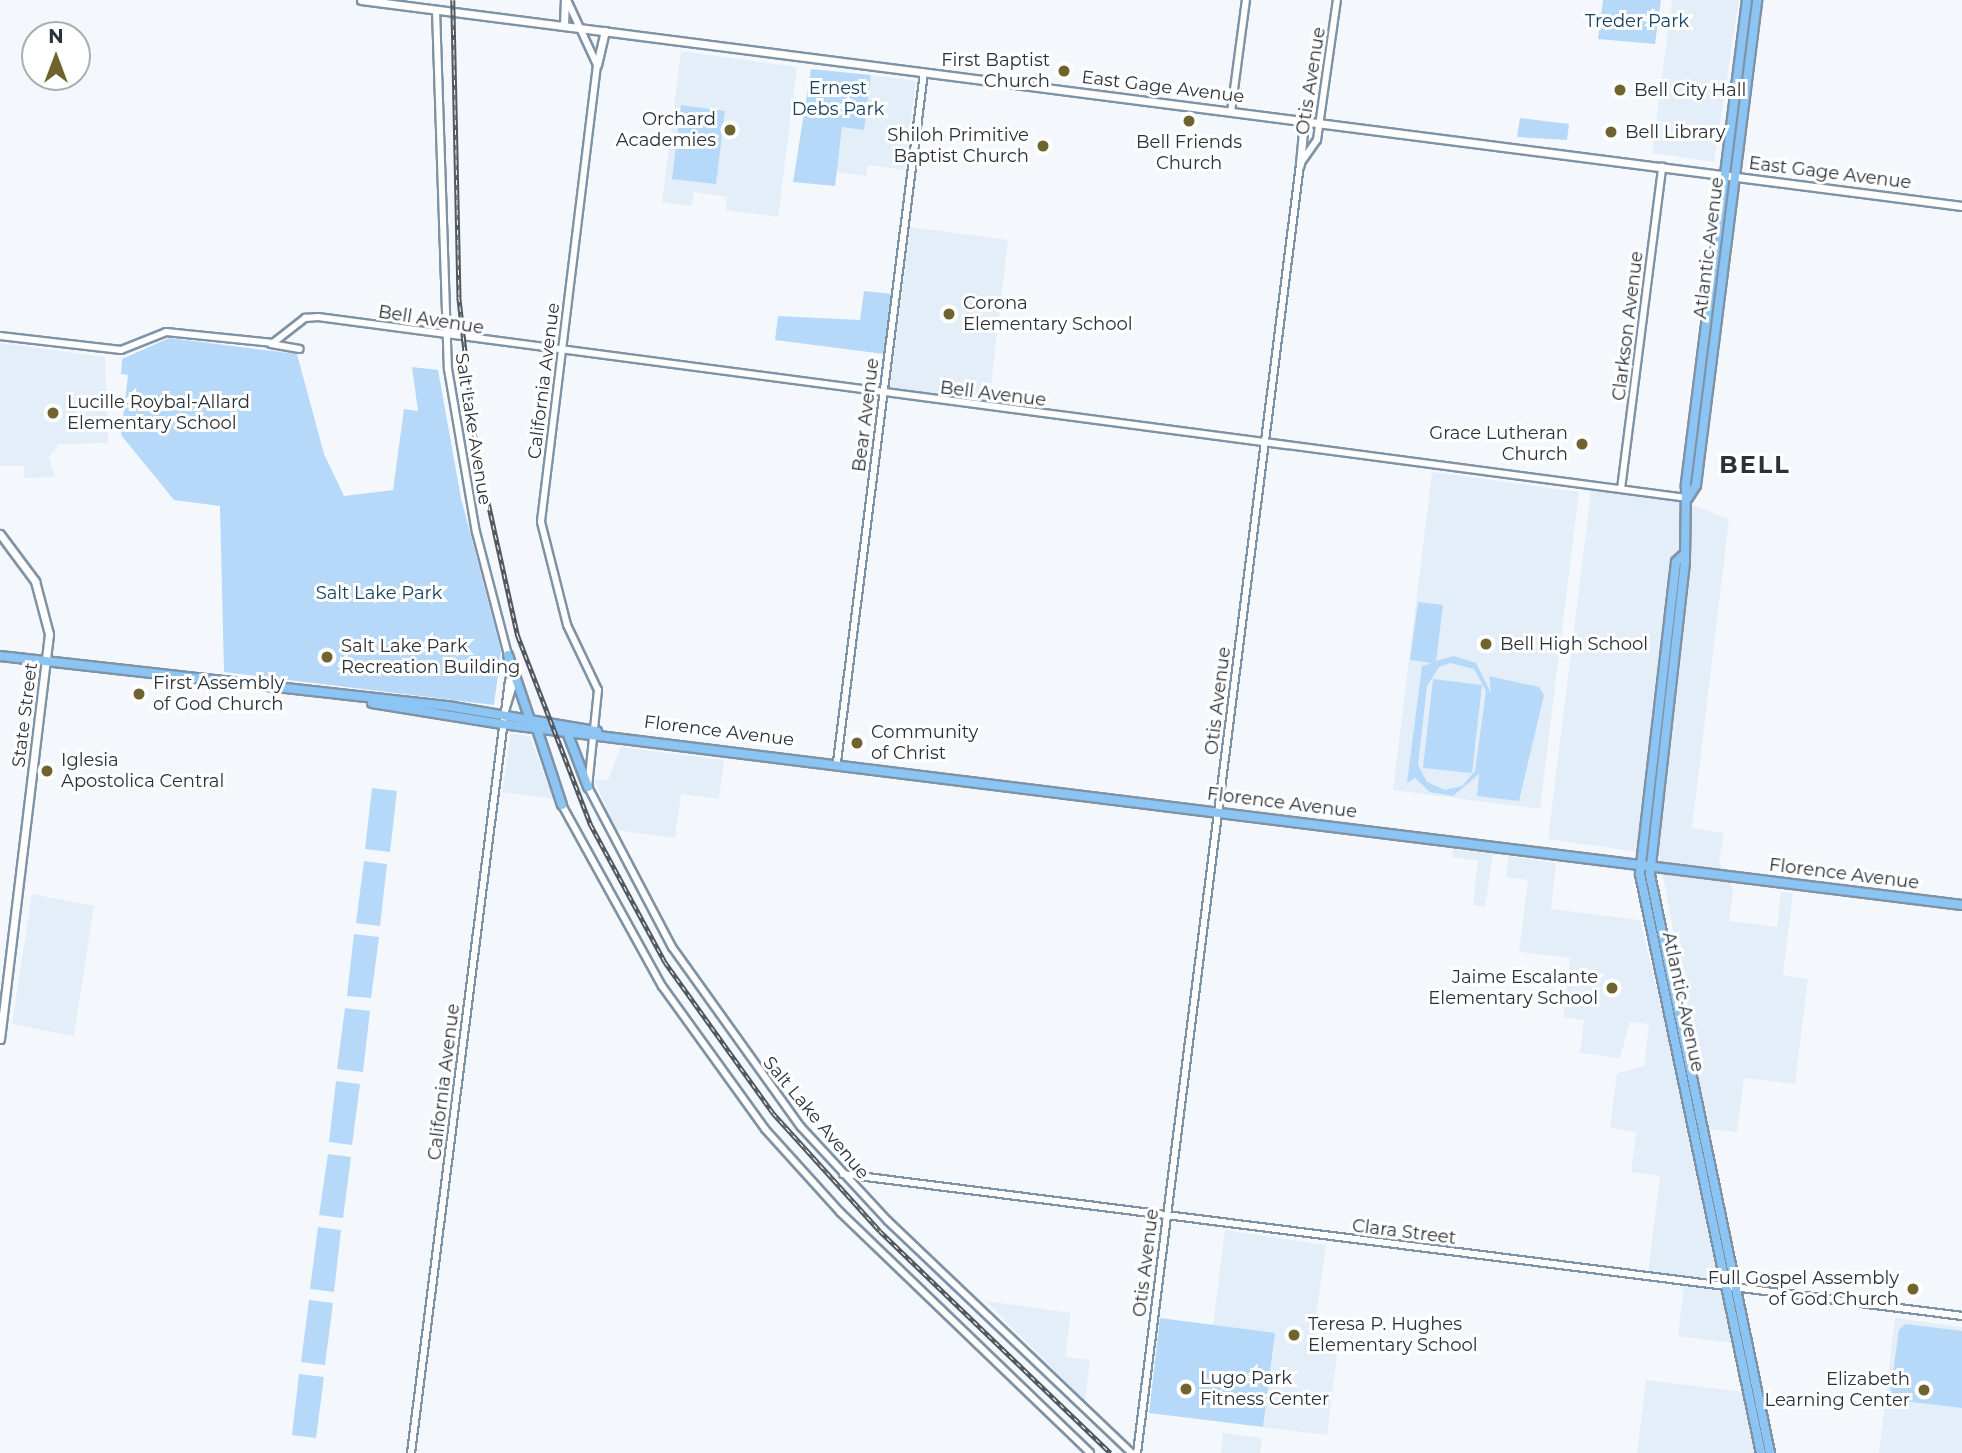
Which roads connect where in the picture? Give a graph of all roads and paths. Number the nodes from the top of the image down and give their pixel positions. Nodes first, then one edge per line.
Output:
1 (361, 0) edge
2 (566, 0) edge
3 (1246, 0) edge
4 (1337, 0) edge
5 (1747, 0) edge
6 (1757, 0) edge
7 (436, 10) junction
8 (564, 26) junction
9 (582, 28) junction
10 (605, 31) junction
11 (597, 65) junction
12 (924, 72) junction
13 (1231, 111) junction
14 (1304, 121) junction
15 (1320, 123) junction
16 (1300, 164) junction
17 (1662, 167) junction
18 (1723, 175) junction
19 (1734, 176) junction
20 (1962, 206) edge
21 (1706, 333) junction
22 (445, 335) junction
23 (0, 336) edge
24 (269, 344) junction
25 (300, 349) dead end
26 (561, 353) junction
27 (1712, 356) junction
28 (883, 394) junction
29 (1265, 443) junction
30 (1621, 489) junction
31 (1688, 498) junction
32 (0, 534) edge
33 (0, 656) edge
34 (508, 656) junction
35 (48, 662) junction
36 (372, 703) junction
37 (503, 714) junction
38 (529, 717) junction
39 (502, 724) junction
40 (537, 729) junction
41 (567, 732) junction
42 (597, 732) junction
43 (837, 762) junction
44 (588, 787) junction
45 (562, 805) joint
46 (1218, 811) junction
47 (1645, 865) junction
48 (1962, 905) edge
49 (0, 1039) edge
50 (844, 1174) junction
51 (1167, 1215) junction
52 (1726, 1287) junction
53 (1737, 1288) junction
54 (1962, 1317) edge
55 (411, 1453) edge
56 (1090, 1453) edge
57 (1134, 1453) edge
58 (1761, 1453) edge
59 (1770, 1453) edge

1 - 7 main road, East Gage Avenue
2 - 8 main road
2 - 9 street, California Avenue
3 - 13 street
4 - 15 street, Otis Avenue
5 - 18 main road, Atlantic Avenue
6 - 19 main road, Atlantic Avenue
7 - 8 main road, East Gage Avenue
7 - 22 street, Salt Lake Avenue
8 - 9 main road, East Gage Avenue
9 - 10 main road, East Gage Avenue
9 - 11 street, California Avenue
10 - 11 main road
10 - 12 main road, East Gage Avenue
11 - 26 street, California Avenue
12 - 13 main road, East Gage Avenue
12 - 28 street, Bear Avenue
13 - 14 main road, East Gage Avenue
14 - 15 main road, East Gage Avenue
14 - 16 main road
15 - 16 street, Otis Avenue
15 - 17 main road, East Gage Avenue
16 - 29 street, Otis Avenue
17 - 18 main road, East Gage Avenue
17 - 30 street, Clarkson Avenue
18 - 19 main road, East Gage Avenue
18 - 21 main road, Atlantic Avenue
19 - 20 main road, East Gage Avenue
19 - 27 main road, Atlantic Avenue
21 - 27 main road
21 - 31 main road, Atlantic Avenue
22 - 24 street, Bell Avenue
22 - 26 street, Bell Avenue
22 - 34 street, Salt Lake Avenue
23 - 24 street
24 - 25 street
26 - 28 street, Bell Avenue
26 - 42 street, California Avenue
27 - 31 main road, Atlantic Avenue
28 - 29 street, Bell Avenue
28 - 43 street, Bear Avenue
29 - 30 street, Bell Avenue
29 - 46 street, Otis Avenue
30 - 31 street, Bell Avenue
31 - 47 main road, Atlantic Avenue
32 - 35 main road, State Street
33 - 35 main road
34 - 37 street, Salt Lake Avenue
34 - 38 main road
35 - 36 main road
35 - 49 main road, State Street
36 - 37 main road
36 - 39 main road
37 - 38 main road
37 - 39 street, California Avenue
38 - 42 main road
39 - 40 main road
39 - 55 street, California Avenue
40 - 41 main road
40 - 45 main road
41 - 42 main road
41 - 44 main road
42 - 43 main road, Florence Avenue
42 - 44 street
43 - 46 main road, Florence Avenue
44 - 50 street, Salt Lake Avenue
45 - 56 street
46 - 47 main road, Florence Avenue
46 - 51 street, Otis Avenue
47 - 48 main road, Florence Avenue
47 - 52 main road, Atlantic Avenue
47 - 53 main road, Atlantic Avenue
50 - 51 street, Clara Street
50 - 57 street, Salt Lake Avenue
51 - 52 street, Clara Street
51 - 57 street, Otis Avenue
52 - 53 street, Clara Street
52 - 58 main road, Atlantic Avenue
53 - 54 street, Clara Street
53 - 59 main road, Atlantic Avenue

